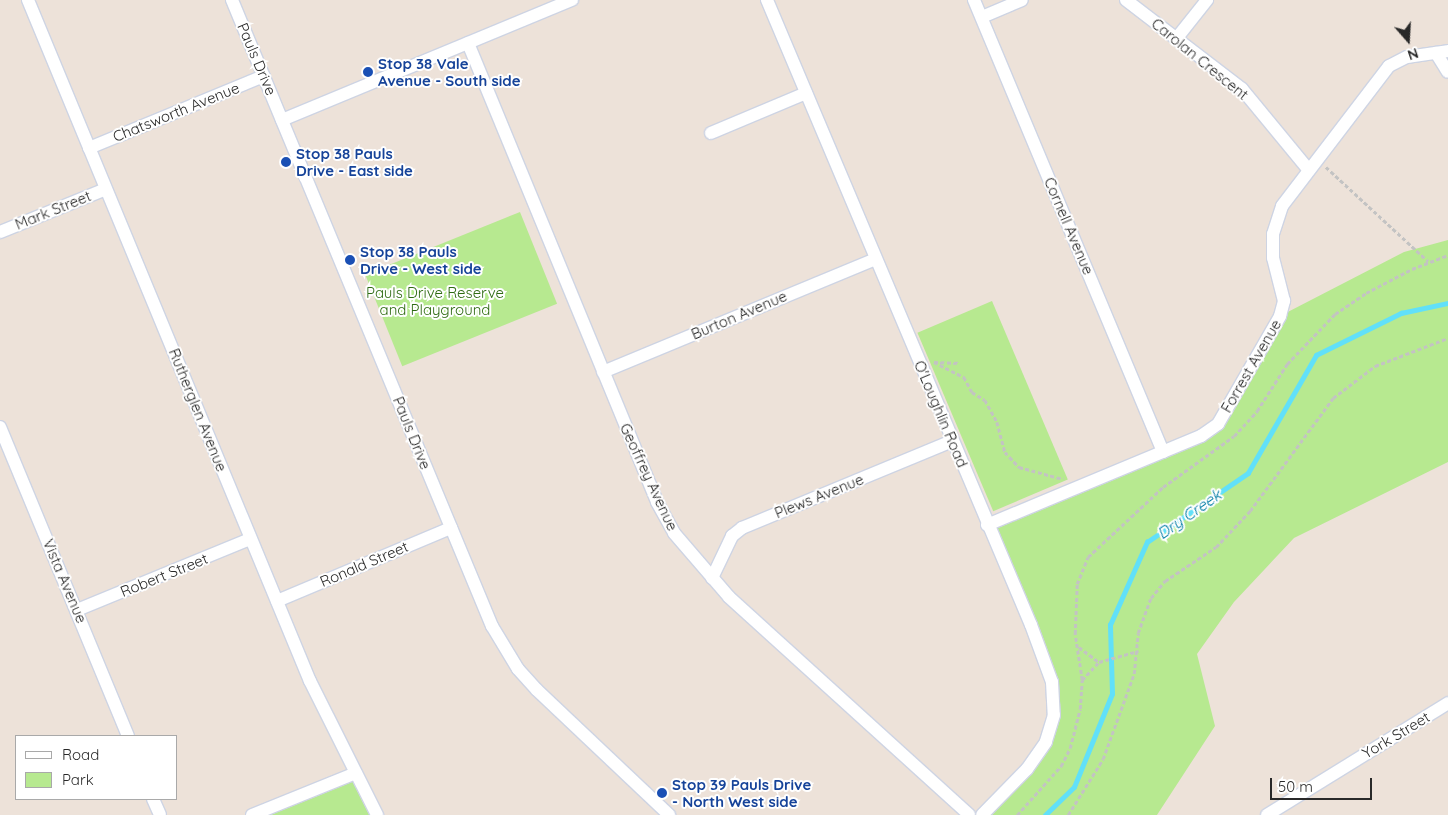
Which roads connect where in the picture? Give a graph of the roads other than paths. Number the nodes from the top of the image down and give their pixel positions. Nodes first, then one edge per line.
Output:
1 (28, 0) edge
2 (232, 0) edge
3 (572, 0) edge
4 (767, 0) edge
5 (974, 0) edge
6 (1022, 0) edge
7 (1126, 0) edge
8 (1207, 0) edge
9 (982, 17) junction
10 (1176, 39) junction
11 (468, 43) junction
12 (1442, 52) edge
13 (1448, 72) edge
14 (264, 76) junction
15 (806, 93) junction
16 (282, 120) junction
17 (711, 133) dead end
18 (89, 148) junction
19 (1308, 169) junction
20 (106, 189) junction
21 (0, 232) edge
22 (876, 259) junction
23 (603, 372) junction
24 (1, 433) edge
25 (952, 441) junction
26 (1163, 452) junction
27 (987, 524) junction
28 (451, 528) junction
29 (250, 539) junction
30 (712, 578) junction
31 (277, 601) junction
32 (77, 610) junction
33 (1448, 703) edge
34 (128, 735) edge
35 (356, 773) junction
36 (154, 800) edge
37 (160, 815) edge
38 (252, 815) edge
39 (377, 815) edge
40 (669, 815) edge
41 (968, 815) edge
42 (982, 815) edge
43 (1267, 815) edge

1 - 18 street, Rutherglen Avenue
2 - 14 street, Pauls Drive
3 - 11 street
4 - 15 street, O'Loughlin Road
5 - 9 street, Cornell Avenue
6 - 9 street
7 - 10 street, Carolan Crescent
8 - 10 street
9 - 26 street, Cornell Avenue
10 - 19 street, Carolan Crescent
11 - 16 street
11 - 23 street, Geoffrey Avenue
12 - 13 street
12 - 19 street, Forrest Avenue
14 - 16 street, Pauls Drive
14 - 18 street, Chatsworth Avenue
15 - 17 street
15 - 22 street, O'Loughlin Road
16 - 28 street, Pauls Drive
18 - 20 street, Rutherglen Avenue
19 - 26 street, Forrest Avenue
20 - 21 street, Mark Street
20 - 29 street, Rutherglen Avenue
22 - 23 street, Burton Avenue
22 - 25 street, O'Loughlin Road
23 - 30 street, Geoffrey Avenue
24 - 32 street, Vista Avenue
25 - 27 street, O'Loughlin Road
25 - 30 street, Plews Avenue
26 - 27 street, Forrest Avenue
27 - 42 street, O'Loughlin Road
28 - 31 street, Ronald Street
28 - 40 street, Pauls Drive
29 - 31 street, Rutherglen Avenue
29 - 32 street, Robert Street
30 - 41 street, Geoffrey Avenue
31 - 35 street, Rutherglen Avenue
32 - 34 street, Vista Avenue
33 - 43 street, York Street
35 - 38 street
35 - 39 street, Rutherglen Avenue
36 - 37 street

